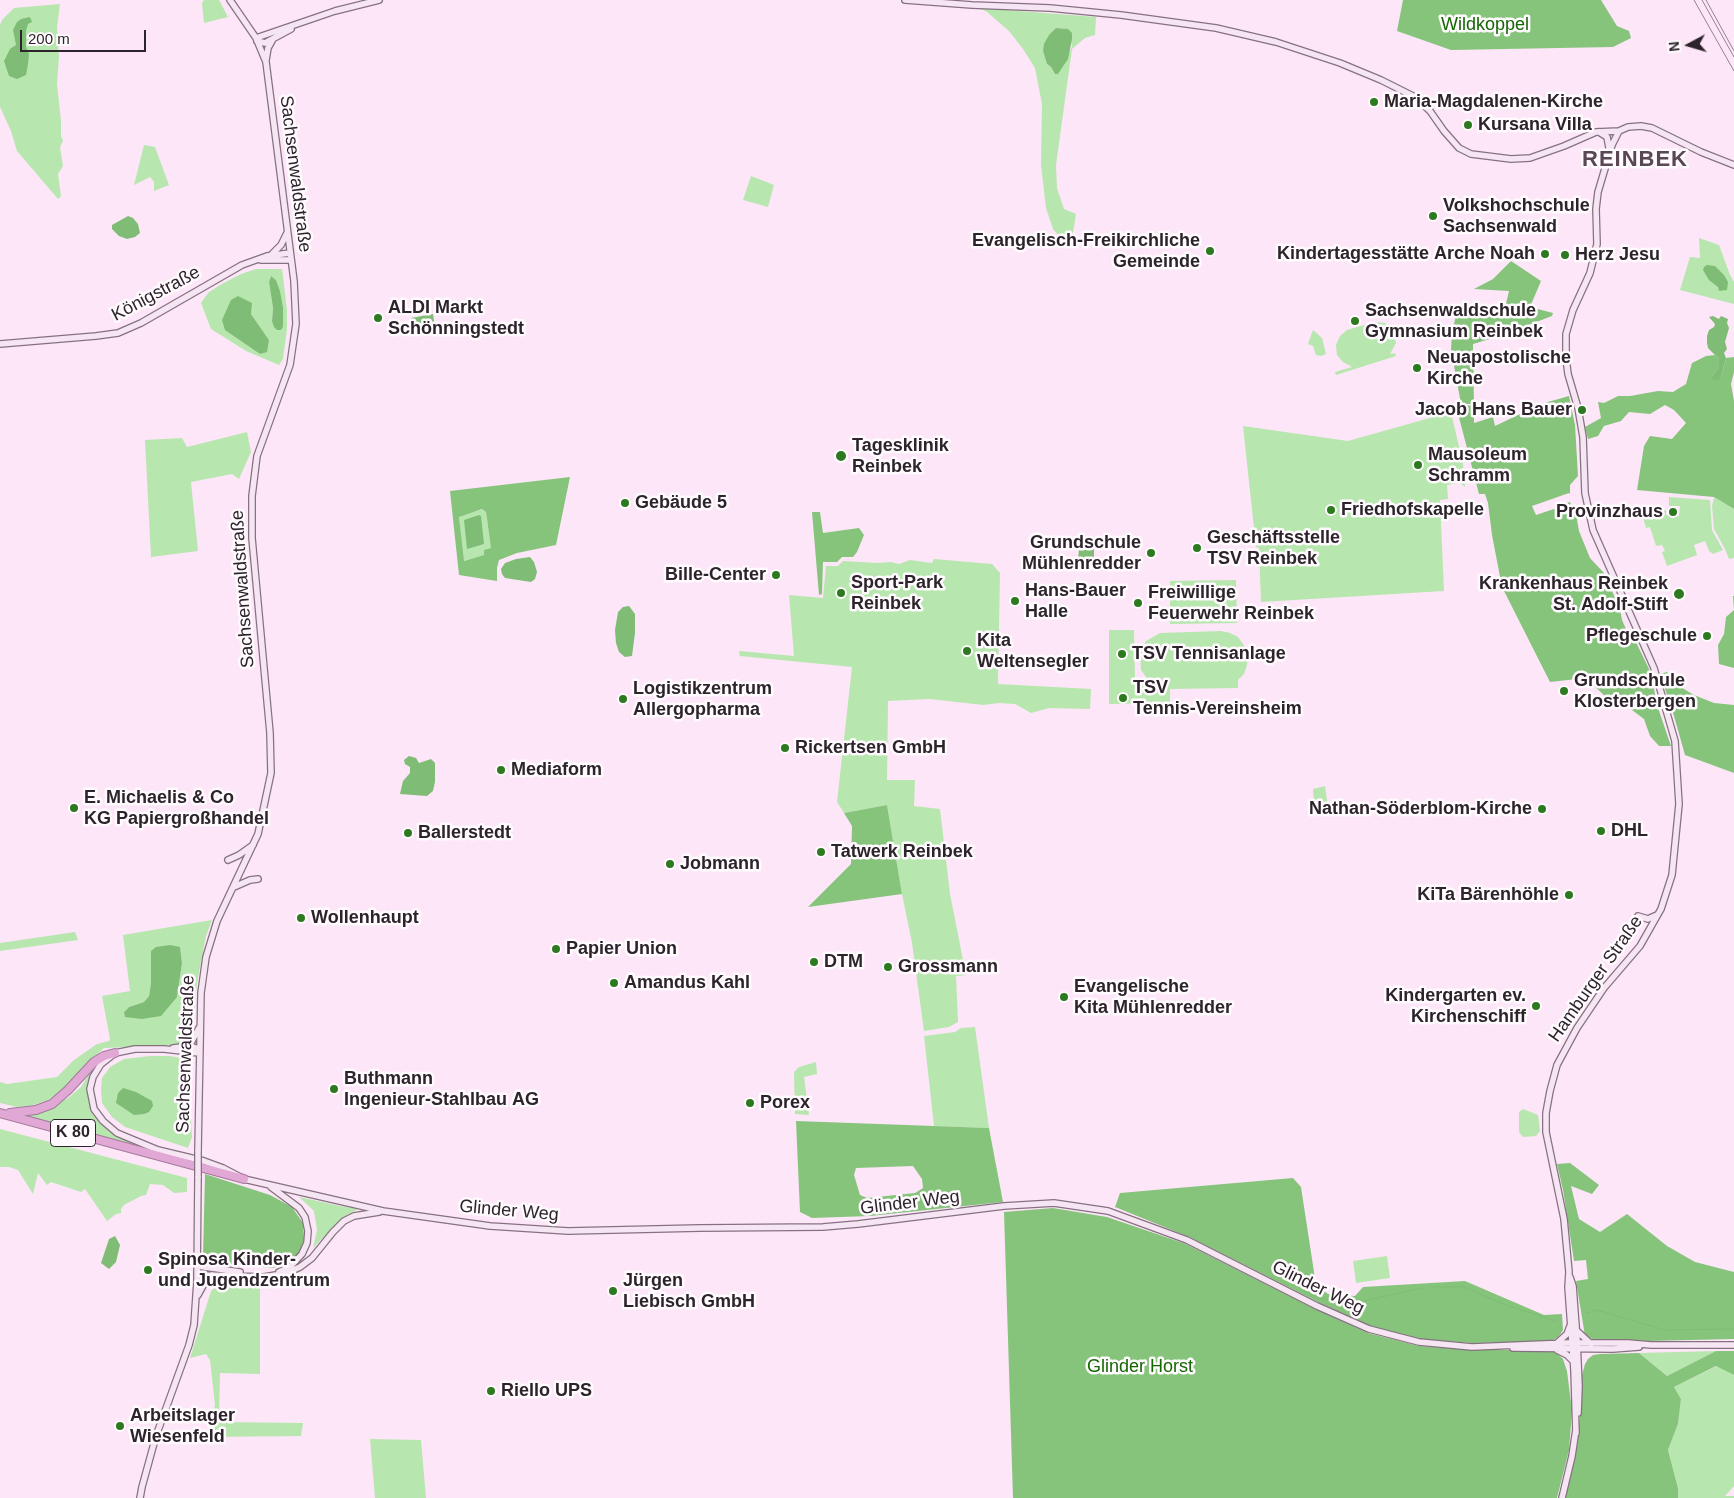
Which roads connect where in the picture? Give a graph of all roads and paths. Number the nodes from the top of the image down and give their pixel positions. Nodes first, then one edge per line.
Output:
1 (230, 0) edge
2 (379, 0) edge
3 (905, 0) edge
4 (300, 24) junction
5 (273, 39) junction
6 (257, 40) junction
7 (266, 62) junction
8 (1618, 131) junction
9 (1599, 132) junction
10 (1610, 132) junction
11 (1611, 148) junction
12 (1734, 165) edge
13 (287, 231) junction
14 (290, 253) junction
15 (272, 255) junction
16 (257, 260) junction
17 (291, 260) junction
18 (0, 344) edge
19 (255, 843) junction
20 (228, 860) dead end
21 (258, 879) dead end
22 (232, 888) junction
23 (1657, 915) junction
24 (1638, 916) dead end
25 (200, 1026) junction
26 (184, 1046) junction
27 (164, 1050) junction
28 (114, 1053) junction
29 (199, 1053) junction
30 (2, 1113) edge
31 (244, 1178) junction
32 (268, 1185) junction
33 (383, 1211) junction
34 (197, 1269) junction
35 (1569, 1272) junction
36 (212, 1275) junction
37 (196, 1299) junction
38 (1571, 1322) junction
39 (1576, 1330) junction
40 (1734, 1345) edge
41 (1555, 1346) junction
42 (1575, 1346) junction
43 (1591, 1346) junction
44 (1576, 1363) junction
45 (140, 1498) edge
46 (1562, 1498) edge

1 - 6 main road, Sachsenwaldstraße
2 - 4 main road
3 - 9 main road
4 - 5 main road
4 - 6 main road
5 - 6 main road
5 - 7 main road
6 - 7 main road, Sachsenwaldstraße
7 - 13 main road, Sachsenwaldstraße
8 - 10 main road
8 - 11 main road, Hamburger Straße
8 - 12 main road
9 - 10 main road
9 - 11 main road
10 - 11 main road
11 - 23 main road, Hamburger Straße
13 - 14 main road, Sachsenwaldstraße
13 - 15 main road
14 - 15 main road, Königstraße
14 - 17 main road, Sachsenwaldstraße
15 - 16 main road, Königstraße
16 - 17 main road
16 - 18 main road, Königstraße
17 - 19 main road, Sachsenwaldstraße
19 - 20 main road
19 - 22 main road, Sachsenwaldstraße
21 - 22 main road
22 - 25 main road, Sachsenwaldstraße
23 - 24 main road
23 - 35 main road, Hamburger Straße
25 - 26 main road
25 - 29 main road, Sachsenwaldstraße
26 - 27 main road
26 - 29 main road
27 - 28 main road
27 - 29 main road
28 - 30 highway
28 - 31 main road, Glinder Weg
29 - 34 main road, Sachsenwaldstraße, bridge
30 - 31 highway, K 80
31 - 32 main road, Glinder Weg / K 80
32 - 33 main road, Glinder Weg / K 80
32 - 34 main road
33 - 36 main road
33 - 41 main road, Glinder Weg / K 80
34 - 36 main road
34 - 37 main road, Sachsenwaldstraße
35 - 38 main road, Hamburger Straße
35 - 39 main road, Hamburger Straße
36 - 37 main road
37 - 45 main road, Sachsenwaldstraße
38 - 41 main road
38 - 42 main road, Hamburger Straße
39 - 42 main road, Hamburger Straße
39 - 43 main road
40 - 43 main road, K 80
41 - 42 main road, K 80
41 - 44 main road
42 - 43 main road, K 80
42 - 44 main road, Hamburger Straße
43 - 44 main road
44 - 46 main road, Hamburger Straße

